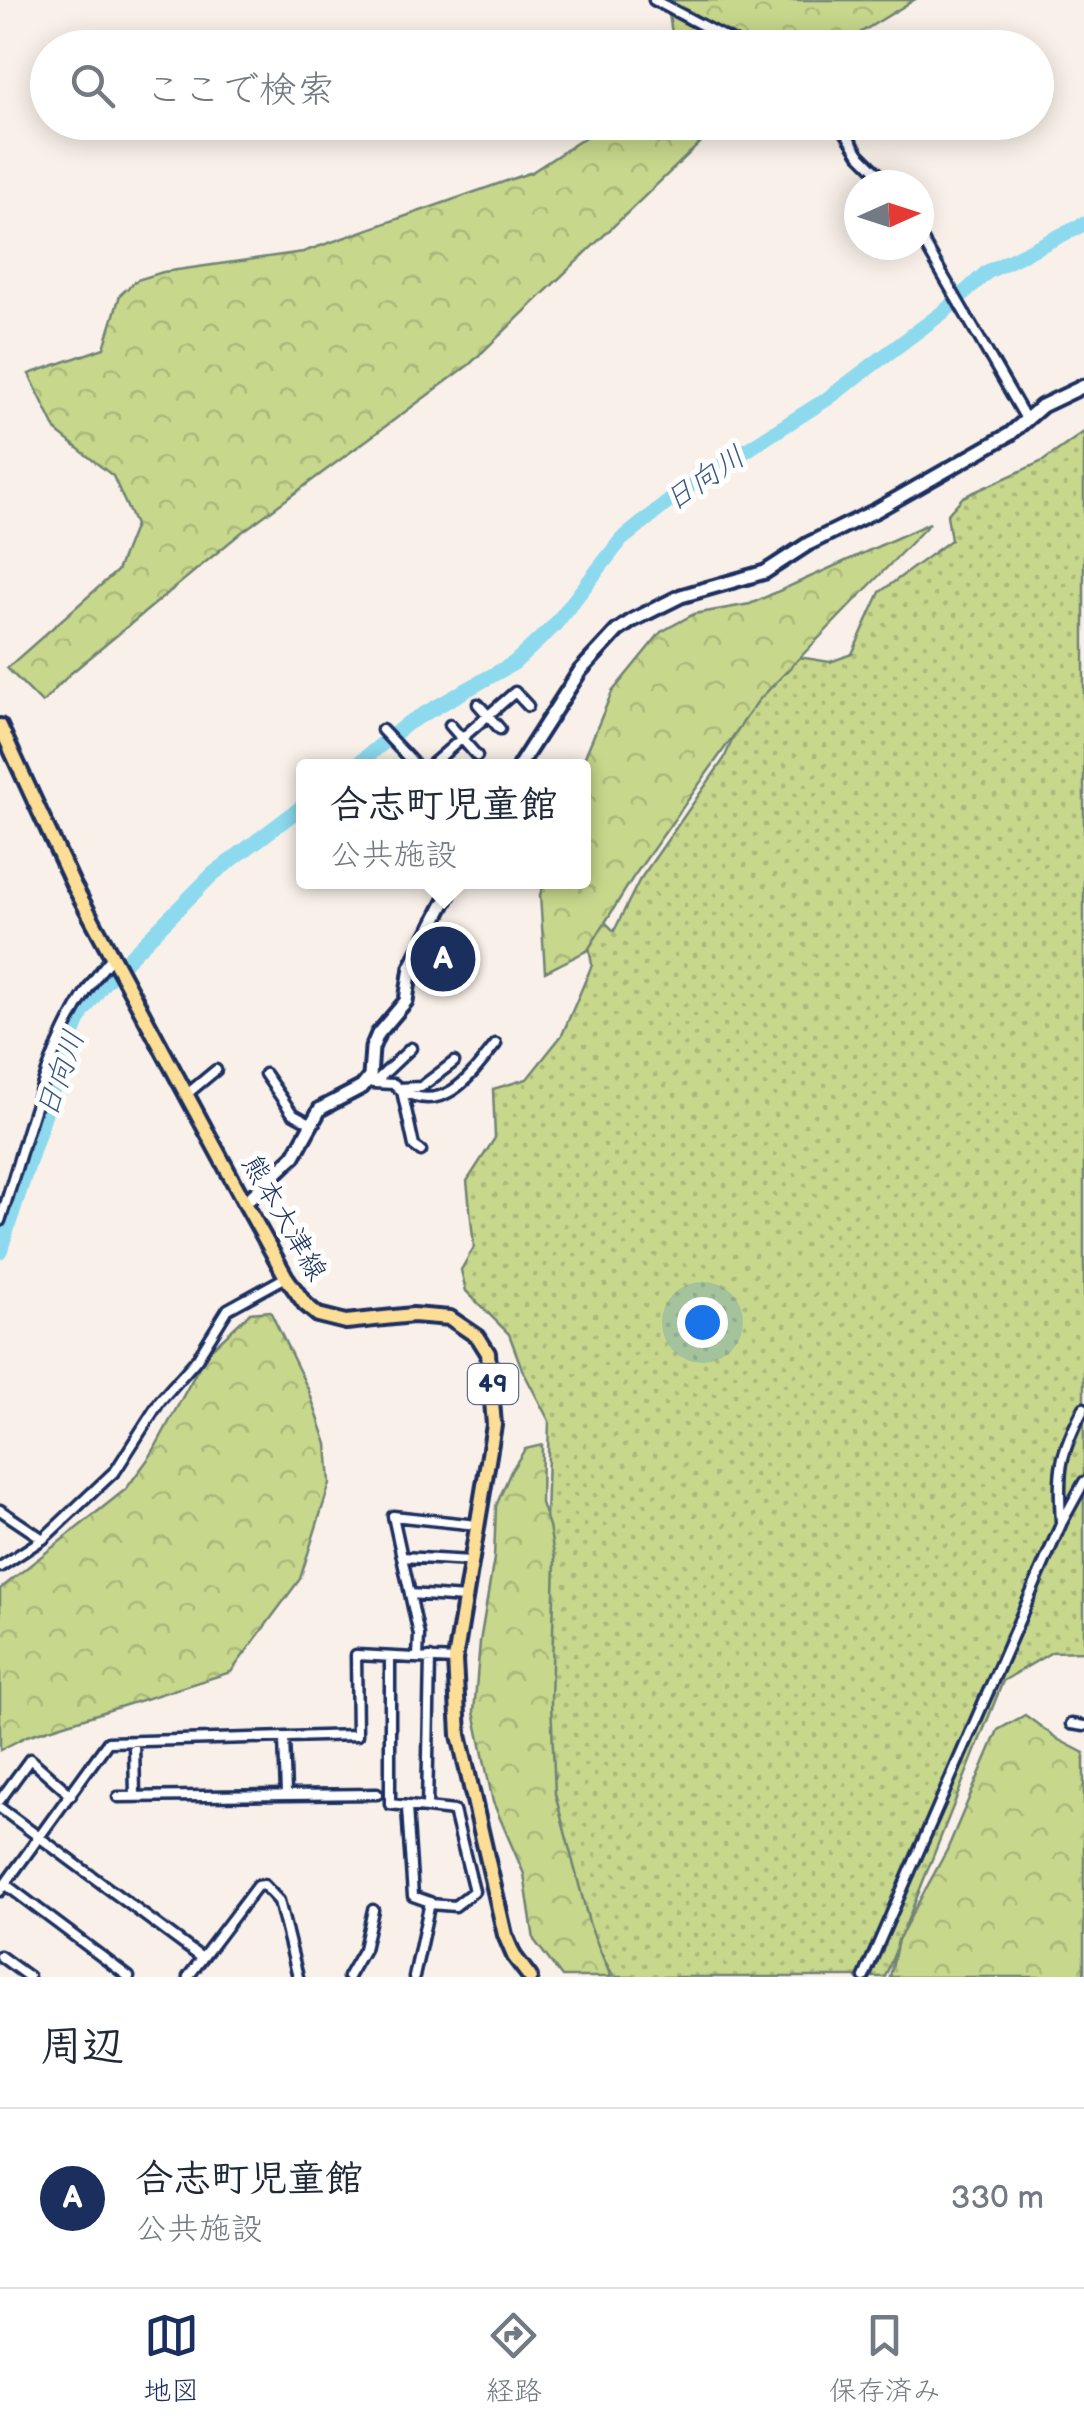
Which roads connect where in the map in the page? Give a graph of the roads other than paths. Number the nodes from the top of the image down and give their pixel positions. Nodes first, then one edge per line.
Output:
1 (654, 0) edge
2 (711, 30) edge
3 (850, 140) edge
4 (875, 170) edge
5 (933, 260) edge
6 (1084, 386) edge
7 (1026, 419) junction
8 (478, 704) dead end
9 (528, 706) dead end
10 (489, 716) junction
11 (450, 725) dead end
12 (0, 726) edge
13 (500, 729) dead end
14 (382, 730) dead end
15 (462, 739) junction
16 (477, 756) dead end
17 (409, 759) edge
18 (438, 759) edge
19 (523, 759) edge
20 (451, 889) edge
21 (115, 959) junction
22 (496, 1044) dead end
23 (411, 1048) dead end
24 (454, 1062) dead end
25 (216, 1070) dead end
26 (265, 1074) dead end
27 (370, 1082) junction
28 (400, 1090) junction
29 (187, 1094) junction
30 (310, 1124) junction
31 (421, 1152) dead end
32 (244, 1204) junction
33 (0, 1220) edge
34 (286, 1277) junction
35 (1084, 1408) edge
36 (1084, 1482) edge
37 (0, 1510) edge
38 (1061, 1524) junction
39 (477, 1525) junction
40 (44, 1539) junction
41 (402, 1557) junction
42 (471, 1561) junction
43 (0, 1568) edge
44 (410, 1594) junction
45 (464, 1598) junction
46 (390, 1657) junction
47 (418, 1657) junction
48 (430, 1658) junction
49 (455, 1660) junction
50 (1071, 1724) dead end
51 (1084, 1726) edge
52 (284, 1738) junction
53 (134, 1742) junction
54 (286, 1794) junction
55 (376, 1794) dead end
56 (71, 1796) junction
57 (135, 1796) junction
58 (118, 1797) dead end
59 (0, 1800) edge
60 (0, 1808) edge
61 (407, 1808) junction
62 (427, 1808) junction
63 (41, 1837) junction
64 (2, 1888) edge
65 (430, 1904) junction
66 (373, 1910) dead end
67 (0, 1956) edge
68 (202, 1958) junction
69 (29, 1977) edge
70 (129, 1977) edge
71 (188, 1977) edge
72 (298, 1977) edge
73 (348, 1977) edge
74 (414, 1977) edge
75 (530, 1977) edge
76 (864, 1977) edge

1 - 2 street
3 - 4 street
5 - 7 street
6 - 7 street
7 - 19 street
8 - 10 street
9 - 10 street
10 - 13 street
10 - 15 street
11 - 15 street
12 - 21 main road, 熊本大津線 / 49
14 - 17 street
15 - 16 street
15 - 18 street
20 - 27 street
21 - 29 main road, 熊本大津線 / 49
21 - 33 street
22 - 28 street
23 - 27 street
24 - 28 street
25 - 29 street
26 - 30 street
27 - 28 street
27 - 30 street
28 - 31 street
29 - 32 main road, 熊本大津線 / 49
30 - 32 street
32 - 34 main road, 熊本大津線 / 49
34 - 39 main road, 熊本大津線 / 49
34 - 40 street
35 - 38 street
36 - 38 street
37 - 40 street
38 - 76 street
39 - 41 street
39 - 42 main road, 熊本大津線 / 49
40 - 43 street
41 - 42 street
41 - 44 street
42 - 45 main road, 熊本大津線 / 49
44 - 45 street
44 - 47 street
45 - 49 main road, 熊本大津線 / 49
46 - 47 street
46 - 52 street
46 - 61 street
47 - 48 street
48 - 49 street
48 - 62 street
49 - 75 main road, 熊本大津線 / 49
50 - 51 street
52 - 53 street
52 - 54 street
53 - 56 street
53 - 57 street
54 - 55 street
54 - 57 street
56 - 59 street
56 - 63 street
57 - 58 street
60 - 63 street
61 - 62 street
61 - 65 street
62 - 65 street
63 - 64 street
63 - 68 street
64 - 70 street
65 - 74 street
66 - 73 street
67 - 69 street
68 - 71 street
68 - 72 street

